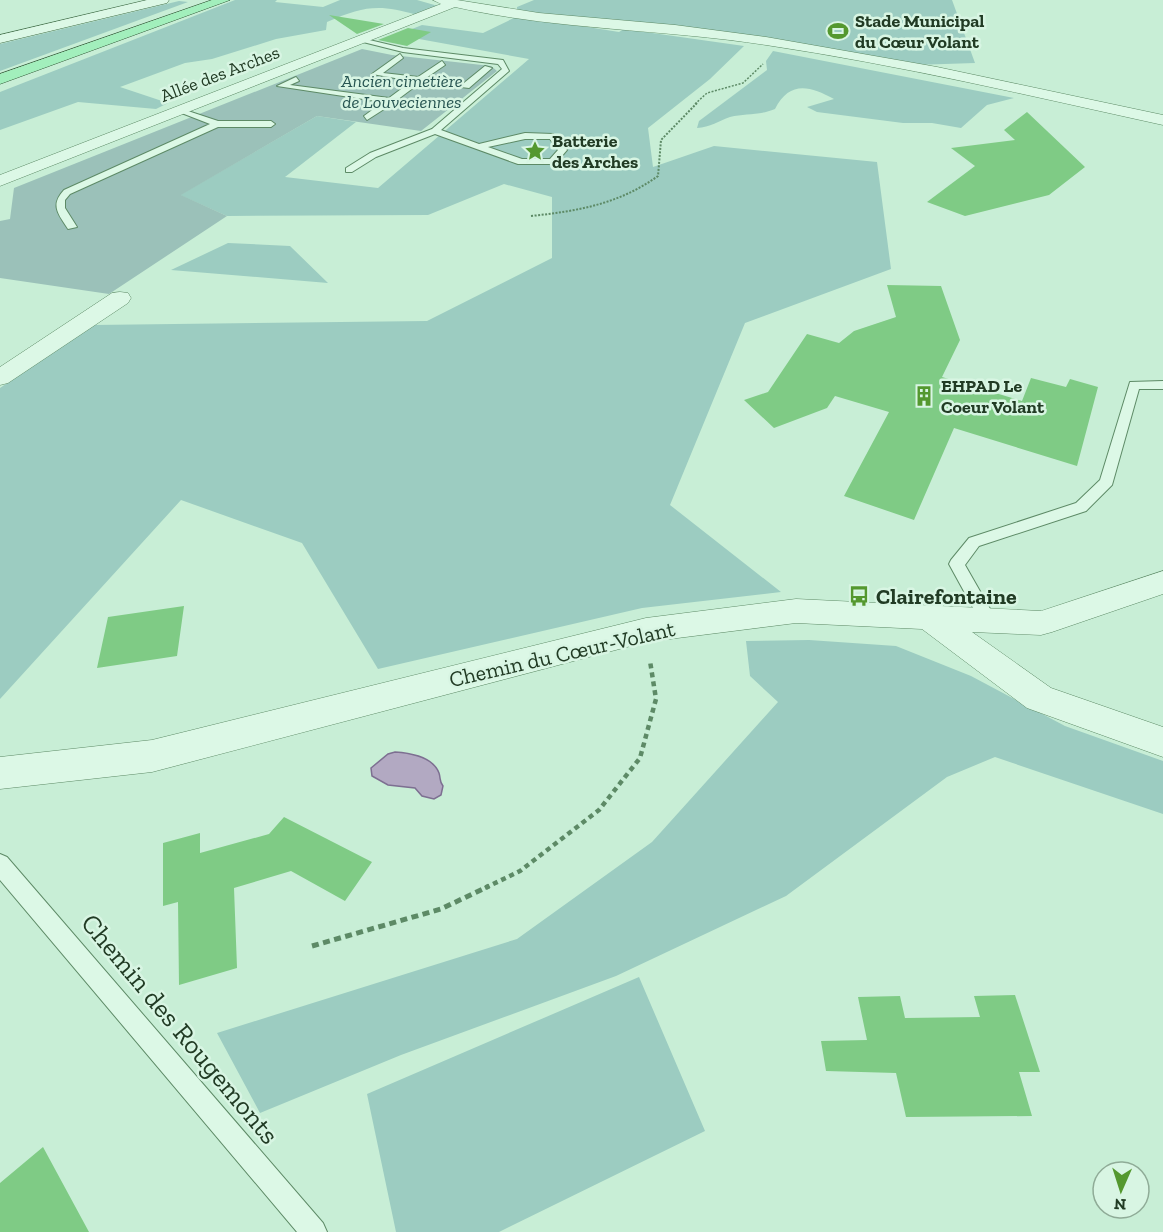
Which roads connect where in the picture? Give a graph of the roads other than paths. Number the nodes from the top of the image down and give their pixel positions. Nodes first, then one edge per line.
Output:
1 (163, 0) edge
2 (207, 0) edge
3 (224, 0) edge
4 (439, 0) edge
5 (524, 0) edge
6 (454, 3) junction
7 (500, 10) junction
8 (0, 39) edge
9 (361, 40) junction
10 (100, 42) junction
11 (400, 56) dead end
12 (442, 63) dead end
13 (488, 68) dead end
14 (0, 79) edge
15 (296, 79) dead end
16 (420, 80) junction
17 (390, 101) junction
18 (433, 107) dead end
19 (182, 110) junction
20 (367, 118) dead end
21 (1163, 120) edge
22 (217, 124) junction
23 (271, 124) dead end
24 (435, 131) junction
25 (477, 147) junction
26 (349, 170) dead end
27 (0, 181) edge
28 (72, 227) dead end
29 (120, 298) dead end
30 (0, 378) edge
31 (1163, 385) edge
32 (1163, 582) edge
33 (932, 619) junction
34 (989, 621) junction
35 (1163, 742) edge
36 (0, 772) edge
37 (0, 864) edge
38 (314, 1232) edge

1 - 8 street
2 - 10 main road
3 - 10 main road
4 - 6 street
5 - 7 street
6 - 7 street
6 - 9 street, Allée des Arches
7 - 21 street
9 - 19 street, Allée des Arches
9 - 24 lane
10 - 14 main road
11 - 16 lane
12 - 16 lane
13 - 16 lane
15 - 17 lane
16 - 17 lane
17 - 18 lane
17 - 20 lane
19 - 22 lane
19 - 27 street, Allée des Arches
22 - 23 lane
22 - 28 lane
24 - 25 lane
24 - 26 lane
25 - 25 lane
29 - 30 street
31 - 34 lane
32 - 34 street, Chemin du Cœur-Volant
33 - 34 street, Chemin du Cœur-Volant
33 - 35 street
33 - 36 street, Chemin du Cœur-Volant
37 - 38 lane, Chemin des Rougemonts

